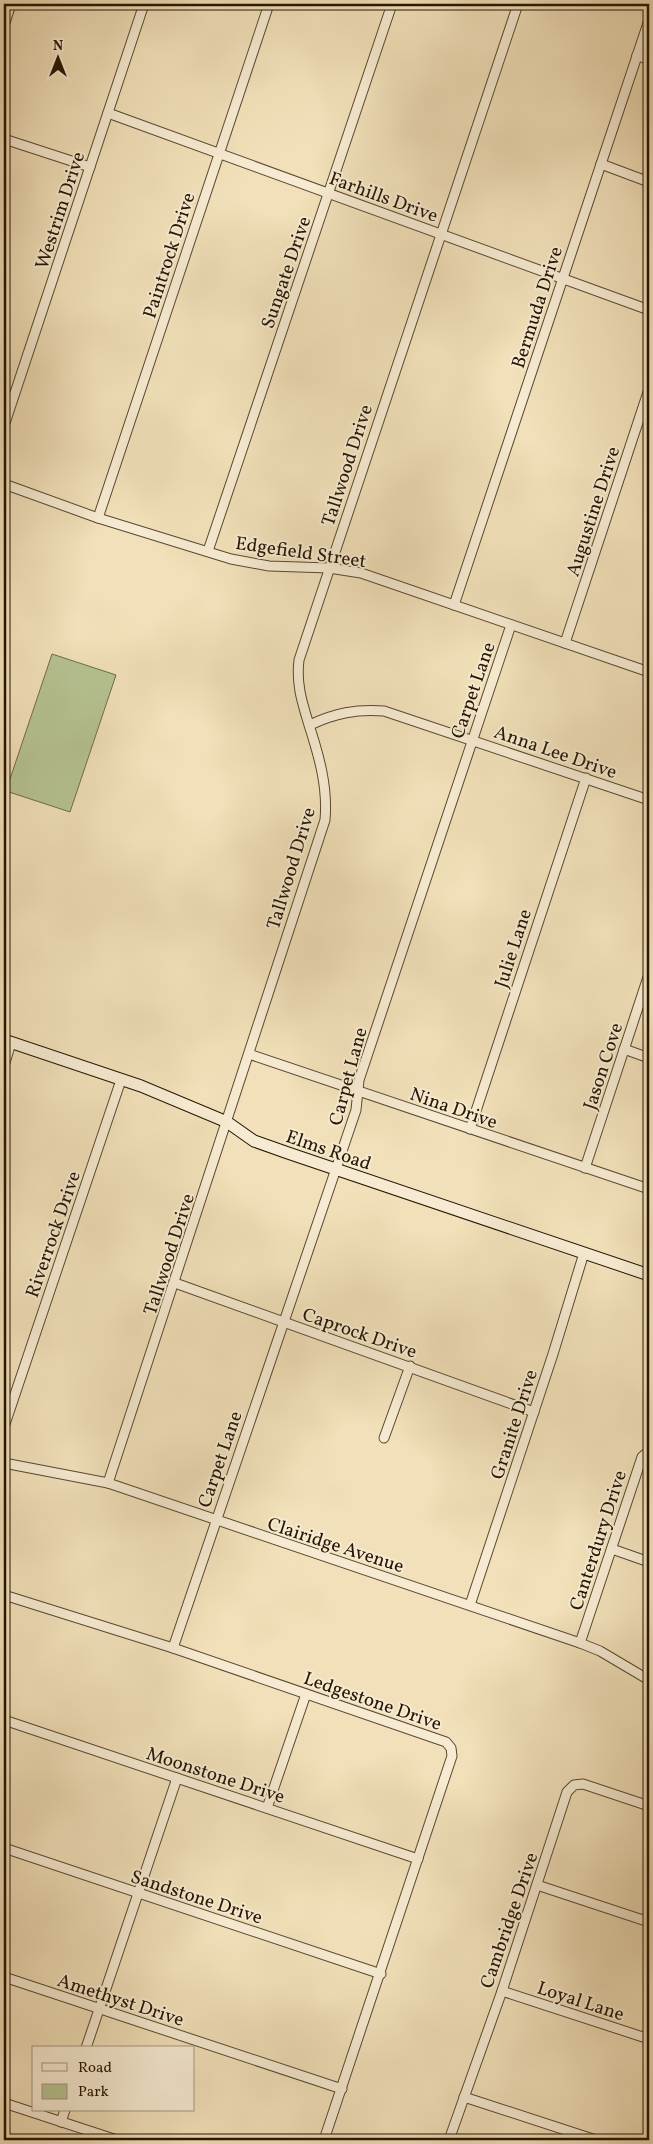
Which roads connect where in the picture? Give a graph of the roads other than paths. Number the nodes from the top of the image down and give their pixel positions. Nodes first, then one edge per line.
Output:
1 (144, 4) edge
2 (269, 4) edge
3 (392, 4) edge
4 (518, 4) edge
5 (8, 8) edge
6 (649, 20) edge
7 (4, 26) edge
8 (637, 55) junction
9 (649, 60) edge
10 (108, 113) junction
11 (4, 138) edge
12 (219, 154) junction
13 (601, 164) junction
14 (90, 167) junction
15 (649, 182) edge
16 (329, 193) junction
17 (440, 234) junction
18 (562, 279) junction
19 (649, 310) edge
20 (649, 389) edge
21 (4, 426) edge
22 (4, 484) edge
23 (98, 518) junction
24 (208, 551) junction
25 (329, 568) junction
26 (454, 605) junction
27 (511, 625) junction
28 (565, 643) junction
29 (649, 672) edge
30 (310, 725) junction
31 (472, 740) junction
32 (586, 778) junction
33 (649, 800) edge
34 (649, 974) edge
35 (8, 1042) edge
36 (624, 1049) junction
37 (249, 1054) junction
38 (649, 1058) edge
39 (4, 1066) edge
40 (121, 1080) junction
41 (357, 1091) junction
42 (227, 1122) junction
43 (470, 1129) junction
44 (585, 1168) junction
45 (336, 1171) junction
46 (649, 1189) edge
47 (584, 1253) junction
48 (649, 1275) edge
49 (175, 1283) junction
50 (282, 1322) junction
51 (410, 1366) junction
52 (534, 1412) junction
53 (4, 1427) edge
54 (384, 1438) dead end
55 (649, 1451) edge
56 (4, 1463) edge
57 (108, 1483) junction
58 (216, 1521) junction
59 (612, 1549) junction
60 (649, 1562) edge
61 (4, 1595) edge
62 (470, 1605) junction
63 (580, 1643) junction
64 (173, 1648) junction
65 (649, 1680) edge
66 (306, 1694) junction
67 (4, 1720) edge
68 (177, 1778) junction
69 (649, 1806) edge
70 (267, 1808) junction
71 (4, 1848) edge
72 (418, 1858) junction
73 (537, 1885) junction
74 (138, 1893) junction
75 (649, 1922) edge
76 (381, 1974) junction
77 (4, 1977) edge
78 (502, 1991) junction
79 (99, 2009) junction
80 (649, 2040) edge
81 (87, 2046) edge
82 (342, 2088) junction
83 (464, 2097) junction
84 (4, 2103) edge
85 (64, 2112) edge
86 (61, 2122) junction
87 (117, 2140) edge
88 (324, 2140) edge
89 (449, 2140) edge
90 (596, 2140) edge

1 - 10 street, Westrim Drive
2 - 12 street, Paintrock Drive
3 - 16 street, Sungate Drive
4 - 17 street, Tallwood Drive
5 - 7 street
6 - 8 street, Bermuda Drive
8 - 9 street
8 - 13 street, Bermuda Drive
10 - 12 street, Farhills Drive
10 - 14 street, Westrim Drive
11 - 14 street
12 - 16 street, Farhills Drive
12 - 23 street, Paintrock Drive
13 - 15 street
13 - 18 street, Bermuda Drive
14 - 21 street, Westrim Drive
16 - 17 street, Farhills Drive
16 - 24 street, Sungate Drive
17 - 18 street, Farhills Drive
17 - 25 street, Tallwood Drive
18 - 19 street, Farhills Drive
18 - 26 street, Bermuda Drive
20 - 28 street, Augustine Drive
22 - 23 street, Edgefield Street
23 - 24 street, Edgefield Street
24 - 25 street, Edgefield Street
25 - 26 street, Edgefield Street
25 - 30 street, Tallwood Drive
26 - 27 street, Edgefield Street
27 - 28 street, Edgefield Street
27 - 31 street, Carpet Lane
28 - 29 street, Edgefield Street
30 - 31 street, Anna Lee Drive
30 - 37 street, Tallwood Drive
31 - 32 street, Anna Lee Drive
31 - 41 street, Carpet Lane
32 - 33 street, Anna Lee Drive
32 - 43 street, Julie Lane
34 - 36 street, Jason Cove
35 - 39 street
35 - 40 main road, Elms Road
36 - 38 street
36 - 44 street, Jason Cove
37 - 41 street, Nina Drive
37 - 42 street, Tallwood Drive
40 - 42 main road, Elms Road
40 - 53 street, Riverrock Drive
41 - 43 street, Nina Drive
41 - 45 street, Carpet Lane
42 - 45 main road, Elms Road
42 - 49 street, Tallwood Drive
43 - 44 street, Nina Drive
44 - 46 street, Nina Drive
45 - 47 main road, Elms Road
45 - 50 street, Carpet Lane
47 - 48 main road, Elms Road
47 - 52 street, Granite Drive
49 - 50 street, Caprock Drive
49 - 57 street, Tallwood Drive
50 - 51 street, Caprock Drive
50 - 58 street, Carpet Lane
51 - 52 street, Caprock Drive
51 - 54 street
52 - 62 street, Granite Drive
55 - 59 street, Canterdury Drive
56 - 57 street, Clairidge Avenue
57 - 58 street, Clairidge Avenue
58 - 62 street, Clairidge Avenue
58 - 64 street, Carpet Lane
59 - 60 street
59 - 63 street, Canterdury Drive
61 - 64 street, Ledgestone Drive
62 - 63 street, Clairidge Avenue
63 - 65 street, Clairidge Avenue
64 - 66 street, Ledgestone Drive
66 - 70 street
66 - 72 street, Ledgestone Drive
67 - 68 street, Moonstone Drive
68 - 70 street, Moonstone Drive
68 - 74 street
69 - 73 street, Cambridge Drive
70 - 72 street, Moonstone Drive
71 - 74 street, Sandstone Drive
72 - 76 street, Ledgestone Drive
73 - 75 street
73 - 78 street, Cambridge Drive
74 - 76 street, Sandstone Drive
74 - 79 street
76 - 82 street, Ledgestone Drive
77 - 79 street, Amethyst Drive
78 - 80 street, Loyal Lane
78 - 83 street, Cambridge Drive
79 - 81 street
79 - 82 street, Amethyst Drive
82 - 88 street, Ledgestone Drive
83 - 89 street, Cambridge Drive
83 - 90 street
84 - 86 street
85 - 86 street
86 - 87 street

